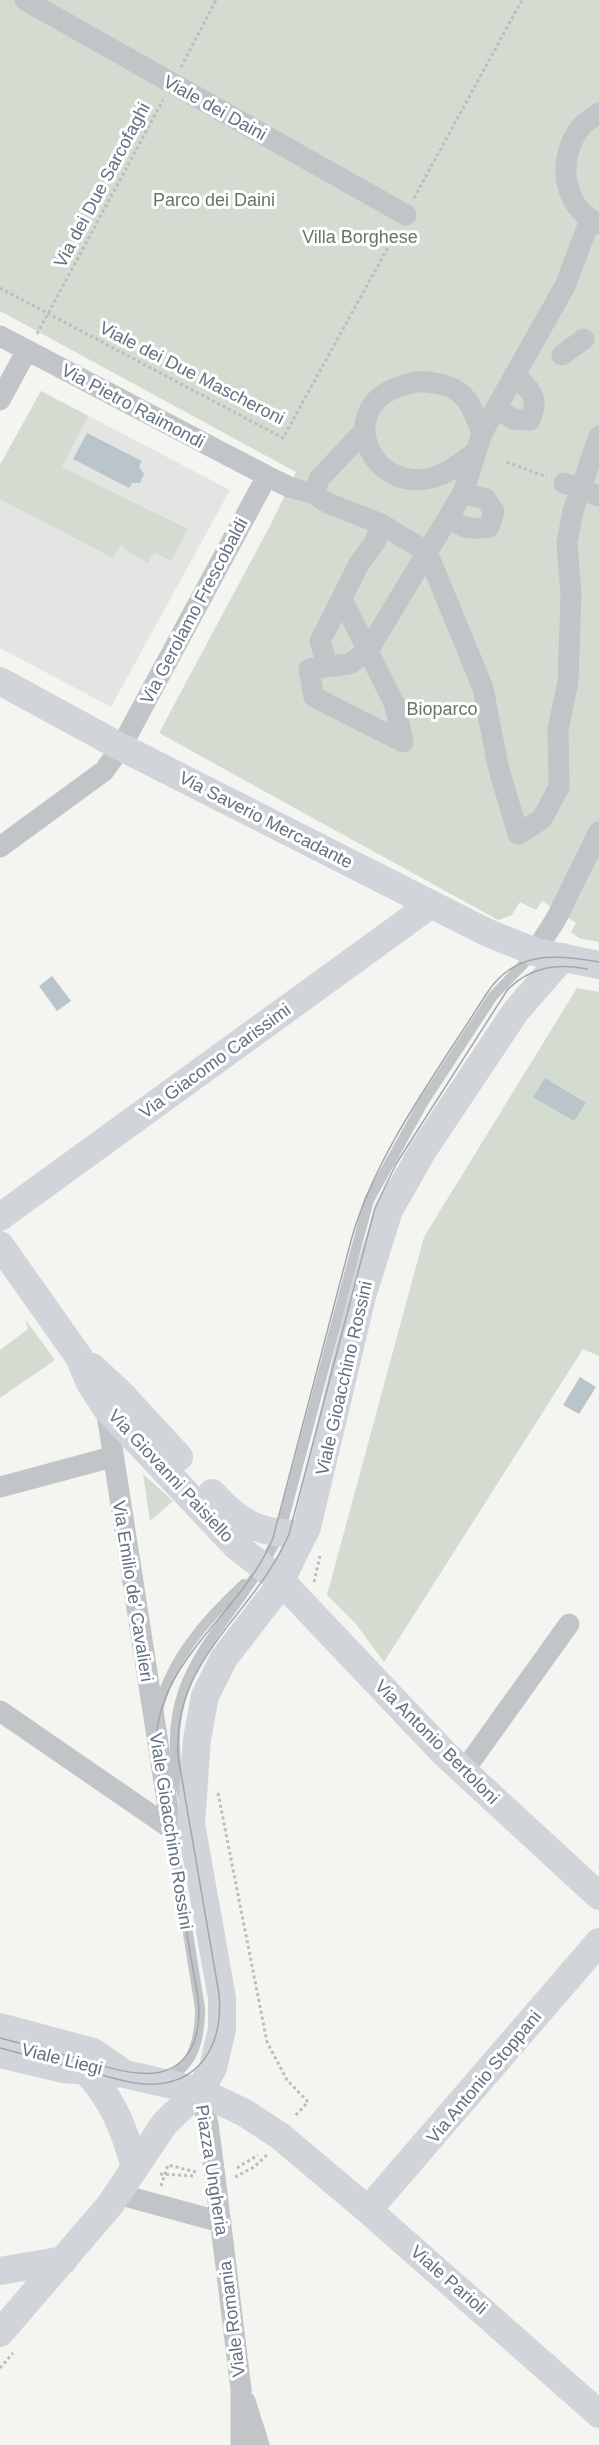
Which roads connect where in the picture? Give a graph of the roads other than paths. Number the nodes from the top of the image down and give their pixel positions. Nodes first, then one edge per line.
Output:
1 (25, 0) edge
2 (599, 113) edge
3 (406, 214) road end
4 (594, 222) edge
5 (0, 336) edge
6 (584, 339) dead end
7 (27, 350) junction
8 (562, 355) dead end
9 (516, 375) junction
10 (0, 400) edge
11 (498, 409) junction
12 (365, 430) junction
13 (599, 436) edge
14 (479, 443) junction
15 (267, 476) junction
16 (582, 489) edge
17 (463, 493) junction
18 (314, 494) junction
19 (450, 516) junction
20 (381, 524) junction
21 (427, 552) junction
22 (342, 599) junction
23 (367, 652) junction
24 (327, 665) junction
25 (0, 681) edge
26 (121, 747) junction
27 (599, 832) edge
28 (0, 847) edge
29 (430, 905) junction
30 (535, 952) junction
31 (563, 957) junction
32 (599, 965) edge
33 (0, 1217) edge
34 (0, 1245) edge
35 (79, 1356) junction
36 (106, 1408) junction
37 (112, 1457) junction
38 (0, 1487) edge
39 (302, 1538) junction
40 (272, 1575) junction
41 (569, 1624) dead end
42 (0, 1711) edge
43 (154, 1725) junction
44 (463, 1772) junction
45 (186, 1833) junction
46 (599, 1896) edge
47 (599, 1942) edge
48 (211, 2021) junction
49 (0, 2027) edge
50 (0, 2044) edge
51 (0, 2054) edge
52 (87, 2072) junction
53 (124, 2074) junction
54 (153, 2081) junction
55 (200, 2091) junction
56 (297, 2150) joint
57 (133, 2181) junction
58 (368, 2210) junction
59 (220, 2222) junction
60 (224, 2248) joint
61 (64, 2260) junction
62 (0, 2271) edge
63 (0, 2333) edge
64 (241, 2389) junction
65 (599, 2415) edge
66 (241, 2445) edge
67 (259, 2445) edge

1 - 3 street, Viale dei Daini
2 - 4 street
4 - 9 street
5 - 7 street, Via Pietro Raimondi
6 - 8 street
7 - 10 street
7 - 15 street, Via Pietro Raimondi
9 - 11 street
9 - 11 street
11 - 14 street
12 - 14 street
12 - 14 street
12 - 18 street
13 - 16 street
14 - 17 street
15 - 18 street, Via Pietro Raimondi
15 - 26 street, Via Gerolamo Frescobaldi
16 - 21 street
17 - 19 street
17 - 19 street
18 - 20 street, Via Pietro Raimondi
19 - 21 street
20 - 21 street, Via Pietro Raimondi
20 - 22 street
21 - 23 street
22 - 23 street
22 - 24 street
23 - 24 street
23 - 24 street
25 - 26 street, Via Saverio Mercadante
26 - 28 street, Via Gerolamo Frescobaldi
26 - 29 street, Via Saverio Mercadante
27 - 30 street
29 - 30 street, Via Saverio Mercadante
29 - 33 street, Via Giacomo Carissimi
30 - 31 street, Via Saverio Mercadante
30 - 39 lane, Viale Gioacchino Rossini
31 - 32 street, Via Saverio Mercadante
31 - 39 street, Viale Gioacchino Rossini
34 - 35 street, Via Giovanni Paisiello
35 - 36 street, Via Giovanni Paisiello
35 - 39 street, Via Giovanni Paisiello
36 - 37 street, Via Emilio de' Cavalieri
36 - 40 street, Via Giovanni Paisiello
37 - 38 street
37 - 43 street, Via Emilio de' Cavalieri
39 - 40 street, Viale Gioacchino Rossini
40 - 43 lane, Viale Gioacchino Rossini
40 - 44 street, Via Antonio Bertoloni
40 - 45 street, Viale Gioacchino Rossini
41 - 44 street
42 - 45 street
43 - 45 street, Viale Gioacchino Rossini
44 - 46 street, Via Antonio Bertoloni
45 - 48 street, Viale Gioacchino Rossini
47 - 58 street, Via Antonio Stoppani
48 - 54 lane
48 - 55 street, Piazza Ungheria
49 - 53 street, Viale Liegi
50 - 53 lane, Viale Liegi
51 - 52 street, Viale Liegi
52 - 53 street, Viale Liegi
52 - 57 street
53 - 54 street, Piazza Ungheria
54 - 55 street, Piazza Ungheria
55 - 56 street, Piazza Ungheria
55 - 57 street, Piazza Ungheria
55 - 59 street, Piazza Ungheria
56 - 58 street, Viale Parioli
57 - 59 street
57 - 61 street, Piazza Ungheria
58 - 65 street, Viale Parioli
59 - 60 street, Piazza Ungheria
60 - 64 street, Viale Romania
61 - 62 street
61 - 63 street, Piazza Ungheria
64 - 66 street, Viale Romania
64 - 67 street, Viale Romania

